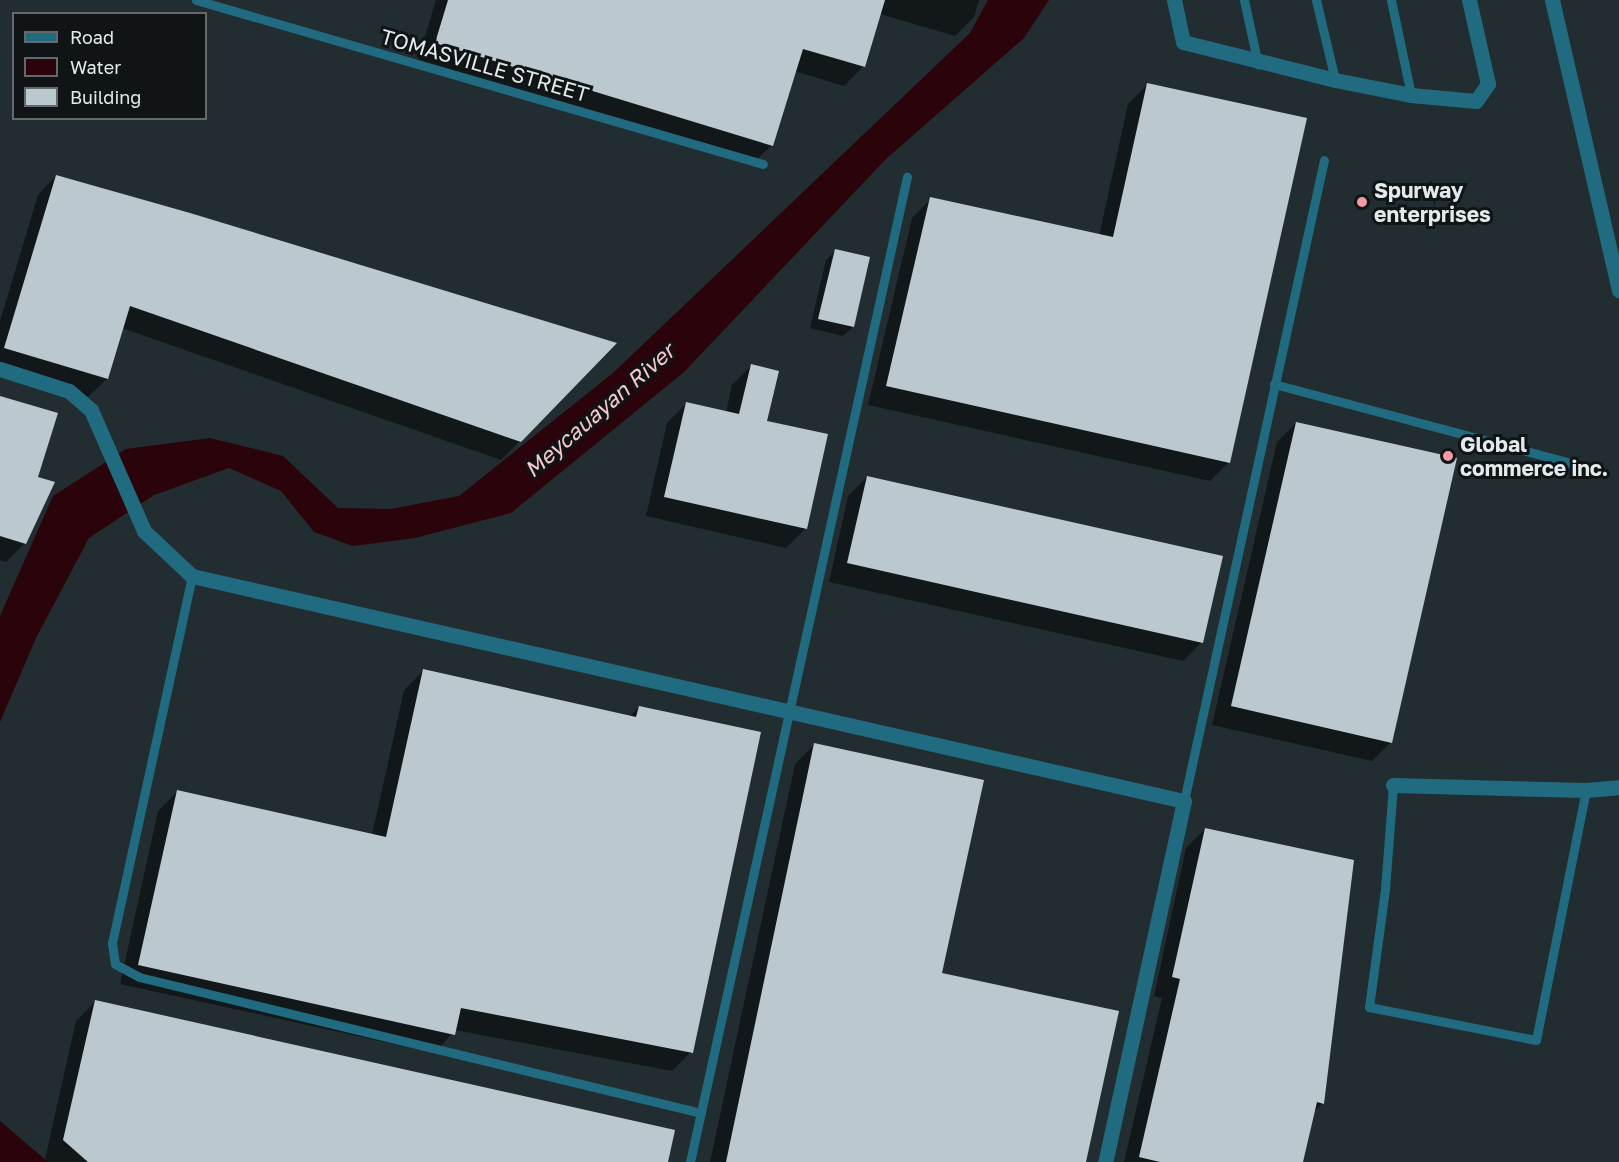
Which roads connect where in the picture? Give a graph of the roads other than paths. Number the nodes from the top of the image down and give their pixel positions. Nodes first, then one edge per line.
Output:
1 (196, 0) edge
2 (1174, 0) edge
3 (1244, 0) edge
4 (1316, 0) edge
5 (1391, 0) edge
6 (1469, 0) edge
7 (1552, 0) edge
8 (1258, 64) junction
9 (1335, 80) junction
10 (1412, 95) junction
11 (1324, 160) dead end
12 (763, 164) dead end
13 (907, 177) dead end
14 (1619, 290) edge
15 (0, 369) edge
16 (1274, 384) junction
17 (1585, 467) dead end
18 (192, 576) junction
19 (789, 711) junction
20 (1393, 784) joint
21 (1619, 787) edge
22 (1586, 790) junction
23 (1184, 801) junction
24 (701, 1113) junction
25 (690, 1162) edge
26 (1106, 1162) edge

1 - 12 lane, TOMASVILLE STREET
2 - 8 street
3 - 8 lane
4 - 9 lane
5 - 10 lane
6 - 10 street
7 - 14 street
8 - 9 street
9 - 10 street
11 - 16 lane
13 - 19 lane
15 - 18 street
16 - 17 lane
16 - 23 lane
18 - 19 street
18 - 24 lane
19 - 23 street
19 - 24 lane
20 - 22 street
20 - 22 lane
21 - 22 street
23 - 26 street
24 - 25 lane

